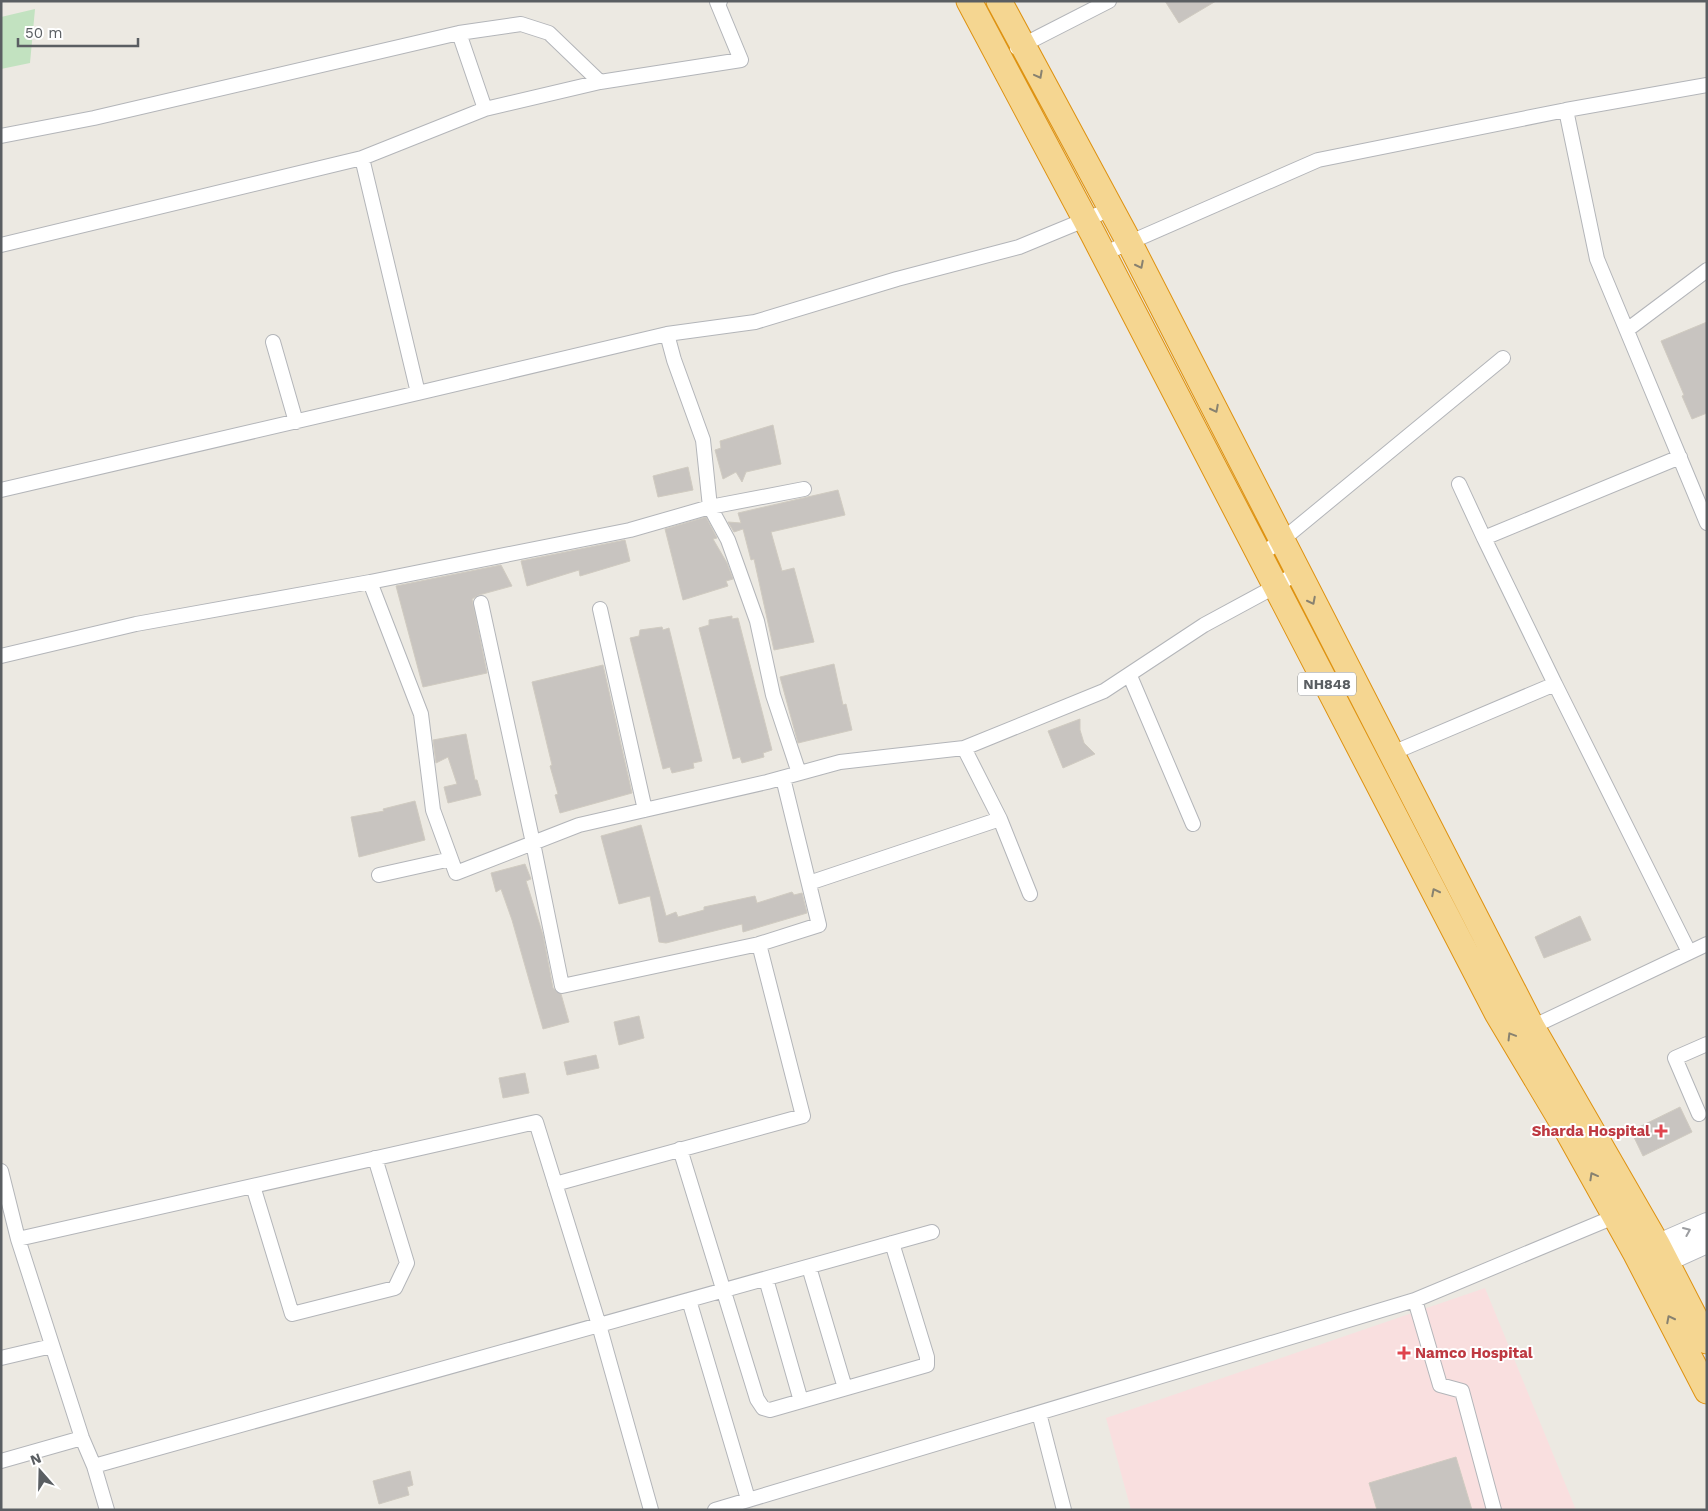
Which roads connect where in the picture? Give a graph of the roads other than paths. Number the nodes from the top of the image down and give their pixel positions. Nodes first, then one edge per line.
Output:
1 (720, 1) edge
2 (968, 1) edge
3 (999, 1) edge
4 (1109, 1) edge
5 (459, 33) junction
6 (1023, 45) junction
7 (999, 58) junction
8 (600, 82) junction
9 (1707, 85) edge
10 (485, 109) junction
11 (1566, 110) junction
12 (1, 136) edge
13 (362, 158) junction
14 (1111, 209) junction
15 (1086, 220) junction
16 (1129, 242) junction
17 (1, 245) edge
18 (1103, 254) junction
19 (1707, 270) edge
20 (1626, 330) junction
21 (667, 334) junction
22 (1177, 336) junction
23 (273, 342) dead end
24 (1153, 348) junction
25 (1503, 358) dead end
26 (418, 393) junction
27 (296, 422) junction
28 (1232, 442) junction
29 (1208, 454) junction
30 (1680, 457) junction
31 (1459, 484) dead end
32 (1, 490) edge
33 (804, 490) dead end
34 (710, 506) junction
35 (1707, 523) edge
36 (1484, 538) junction
37 (1282, 540) junction
38 (1260, 555) junction
39 (1298, 572) junction
40 (370, 582) junction
41 (1276, 586) junction
42 (481, 603) dead end
43 (600, 609) dead end
44 (1, 656) edge
45 (1130, 676) junction
46 (1555, 684) junction
47 (964, 748) junction
48 (1390, 754) junction
49 (799, 773) junction
50 (783, 778) junction
51 (645, 810) junction
52 (1000, 819) junction
53 (1193, 824) dead end
54 (533, 843) junction
55 (451, 859) junction
56 (380, 875) dead end
57 (809, 883) junction
58 (1030, 894) dead end
59 (759, 944) junction
60 (1707, 944) edge
61 (1688, 952) junction
62 (1532, 1027) junction
63 (1707, 1044) edge
64 (1564, 1104) junction
65 (1699, 1114) dead end
66 (680, 1149) junction
67 (375, 1158) junction
68 (1, 1171) edge
69 (555, 1184) junction
70 (253, 1186) junction
71 (1625, 1212) junction
72 (6, 1214) edge
73 (1707, 1223) edge
74 (932, 1232) dead end
75 (18, 1238) junction
76 (892, 1243) junction
77 (1707, 1243) edge
78 (1651, 1258) junction
79 (809, 1266) junction
80 (766, 1279) junction
81 (723, 1291) junction
82 (689, 1300) junction
83 (1415, 1300) junction
84 (599, 1325) junction
85 (1707, 1341) edge
86 (52, 1346) junction
87 (1, 1358) edge
88 (845, 1388) junction
89 (1707, 1391) edge
90 (801, 1401) junction
91 (1039, 1413) junction
92 (82, 1438) junction
93 (1, 1461) edge
94 (94, 1466) junction
95 (748, 1499) junction
96 (107, 1510) edge
97 (651, 1510) edge
98 (714, 1510) edge
99 (1064, 1510) edge
100 (1494, 1510) edge

1 - 8 street
2 - 7 highway, NH848
3 - 6 highway, NH848
4 - 6 street
5 - 8 street
5 - 10 street
5 - 12 street
6 - 7 street
6 -> 14 highway, NH848
7 - 15 highway, NH848
8 - 10 street
9 - 11 street
10 - 13 street
11 - 16 street
11 - 20 street
13 - 17 street
13 - 26 street
14 - 15 street
14 - 16 highway, NH848
15 - 18 highway, NH848
15 - 21 street
16 - 18 street
16 -> 22 highway, NH848
18 - 24 highway, NH848
19 - 20 street
20 - 30 street
21 - 26 street
21 - 34 street
22 - 24 highway
22 -> 28 highway, NH848
23 - 27 street
24 - 29 highway, NH848
25 - 37 street
26 - 27 street
27 - 32 street
28 - 29 highway
28 - 37 highway, NH848
29 - 38 highway, NH848
30 - 35 street
30 - 36 street
31 - 36 street
33 - 34 street
34 - 40 street
34 - 49 street
36 - 46 street
37 - 38 street
37 - 39 highway, NH848
38 - 41 highway, NH848
39 - 41 street
39 -> 48 highway, NH848
40 - 44 street
40 - 55 street
41 - 45 street
64 -> 41 highway, NH848
42 - 54 street
43 - 51 street
45 - 47 street
45 - 53 street
46 - 48 street
46 - 61 street
47 - 49 street
47 - 52 street
48 - 62 highway, NH848
49 - 50 street
50 - 51 street
50 - 57 street
51 - 54 street
52 - 57 street
52 - 58 street
54 - 55 street
54 - 59 street
55 - 56 street
57 - 59 street
59 - 66 street
60 - 61 street
61 - 62 street
62 - 64 highway, NH848
63 - 65 street
64 - 71 highway, NH848
66 - 69 street
66 - 81 street
67 - 69 street
67 - 70 street
67 - 70 street
68 - 72 street
69 - 84 street
70 - 75 street
71 - 78 highway, NH848
71 - 83 street
72 - 75 street
78 -> 73 main road
74 - 76 street
75 - 86 street
76 - 79 street
76 - 88 street
77 - 78 main road
78 - 85 highway, NH848
89 -> 78 highway, NH848
79 - 80 street
79 - 88 street
80 - 81 street
80 - 90 street
81 - 82 street
81 - 90 street
82 - 84 street
82 - 95 street
83 - 91 street
83 - 100 street
84 - 94 street
84 - 97 street
86 - 87 street
86 - 92 street
88 - 90 street
91 - 95 street
91 - 99 street
92 - 93 street
92 - 94 street
94 - 96 street
95 - 98 street

